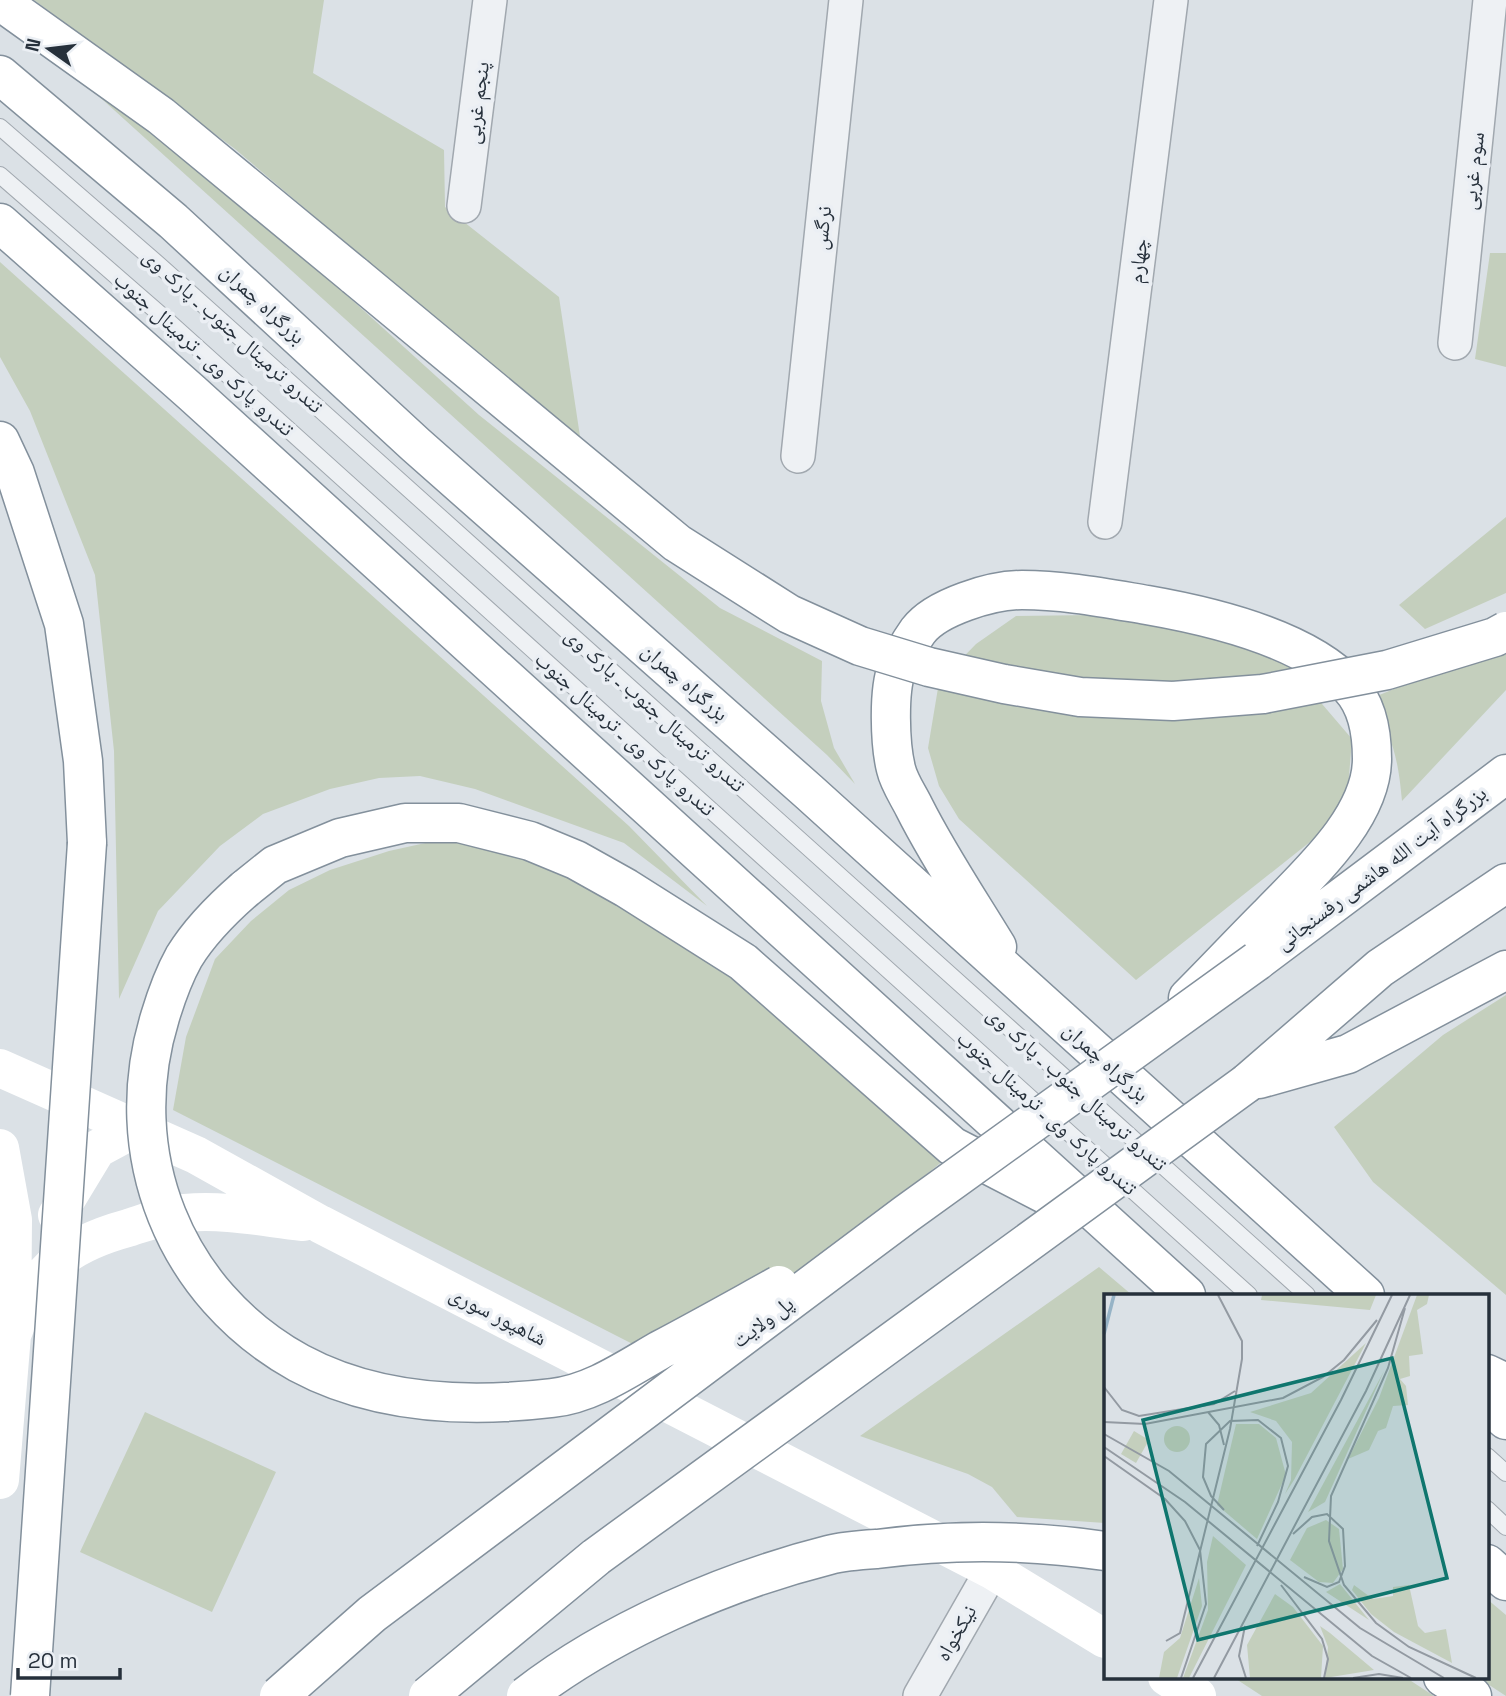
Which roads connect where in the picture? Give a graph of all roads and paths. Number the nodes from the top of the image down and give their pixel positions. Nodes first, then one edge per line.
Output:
1 (489, 0) edge
2 (846, 0) edge
3 (1171, 0) edge
4 (1490, 0) edge
5 (0, 1) edge
6 (0, 75) edge
7 (0, 127) edge
8 (0, 174) edge
9 (464, 206) dead end
10 (0, 223) edge
11 (1455, 343) dead end
12 (0, 441) edge
13 (798, 456) dead end
14 (1105, 522) dead end
15 (1506, 631) edge
16 (1506, 774) edge
17 (1506, 883) edge
18 (1257, 961) joint
19 (1506, 970) edge
20 (1020, 985) junction
21 (1150, 1037) junction
22 (0, 1068) edge
23 (1247, 1083) junction
24 (136, 1128) junction
25 (0, 1148) edge
26 (196, 1155) junction
27 (186, 1213) junction
28 (906, 1214) junction
29 (320, 1224) junction
30 (1111, 1228) junction
31 (1185, 1294) edge
32 (1248, 1294) edge
33 (1306, 1294) edge
34 (1364, 1294) edge
35 (12, 1335) junction
36 (1488, 1374) edge
37 (1506, 1383) edge
38 (1488, 1404) edge
39 (1506, 1420) edge
40 (1488, 1457) edge
41 (1506, 1473) edge
42 (0, 1480) edge
43 (1488, 1510) edge
44 (1506, 1527) edge
45 (1104, 1551) edge
46 (1488, 1565) edge
47 (992, 1570) junction
48 (1506, 1581) edge
49 (1104, 1638) edge
50 (1169, 1678) edge
51 (1445, 1678) edge
52 (30, 1696) edge
53 (279, 1696) edge
54 (428, 1696) edge
55 (526, 1696) edge
56 (920, 1696) edge
57 (1197, 1696) edge
58 (1472, 1696) edge

1 - 9 street, پنجم غربی
2 - 13 street, نرگس
3 - 14 street, چهارم
4 - 11 street, سوم غربی
5 - 15 main road, bridge
6 - 20 main road, بزرگراه چمران
7 - 33 lane, تندرو ترمینال جنوب ـ پارک وی
8 - 32 lane, تندرو پارک وی ـ ترمینال جنوب
10 - 30 main road
12 - 52 main road, bridge
16 - 18 main road, بزرگراه آیت الله هاشمی رفسنجانی
17 - 23 main road
18 - 21 main road, پل ولایت, bridge
19 - 23 main road
20 - 21 main road
20 - 34 main road, بزرگراه چمران
21 - 28 main road, پل ولایت, bridge
22 - 24 main road, شاهپور سوری
23 - 54 main road, bridge
24 - 26 main road, شاهپور سوری
24 - 35 main road
25 - 35 main road
26 - 27 main road
26 - 29 main road, شاهپور سوری
27 - 29 main road
27 - 35 main road
28 - 30 main road, bridge
28 - 53 main road, پل ولایت, bridge
29 - 47 main road, شاهپور سوری
30 - 31 main road
35 - 42 main road
36 - 37 main road
38 - 39 main road
40 - 41 lane
43 - 44 lane
45 - 55 main road, bridge
46 - 48 main road
47 - 49 main road, شاهپور سوری
47 - 56 street, نیکخواه
50 - 57 main road
51 - 58 main road

